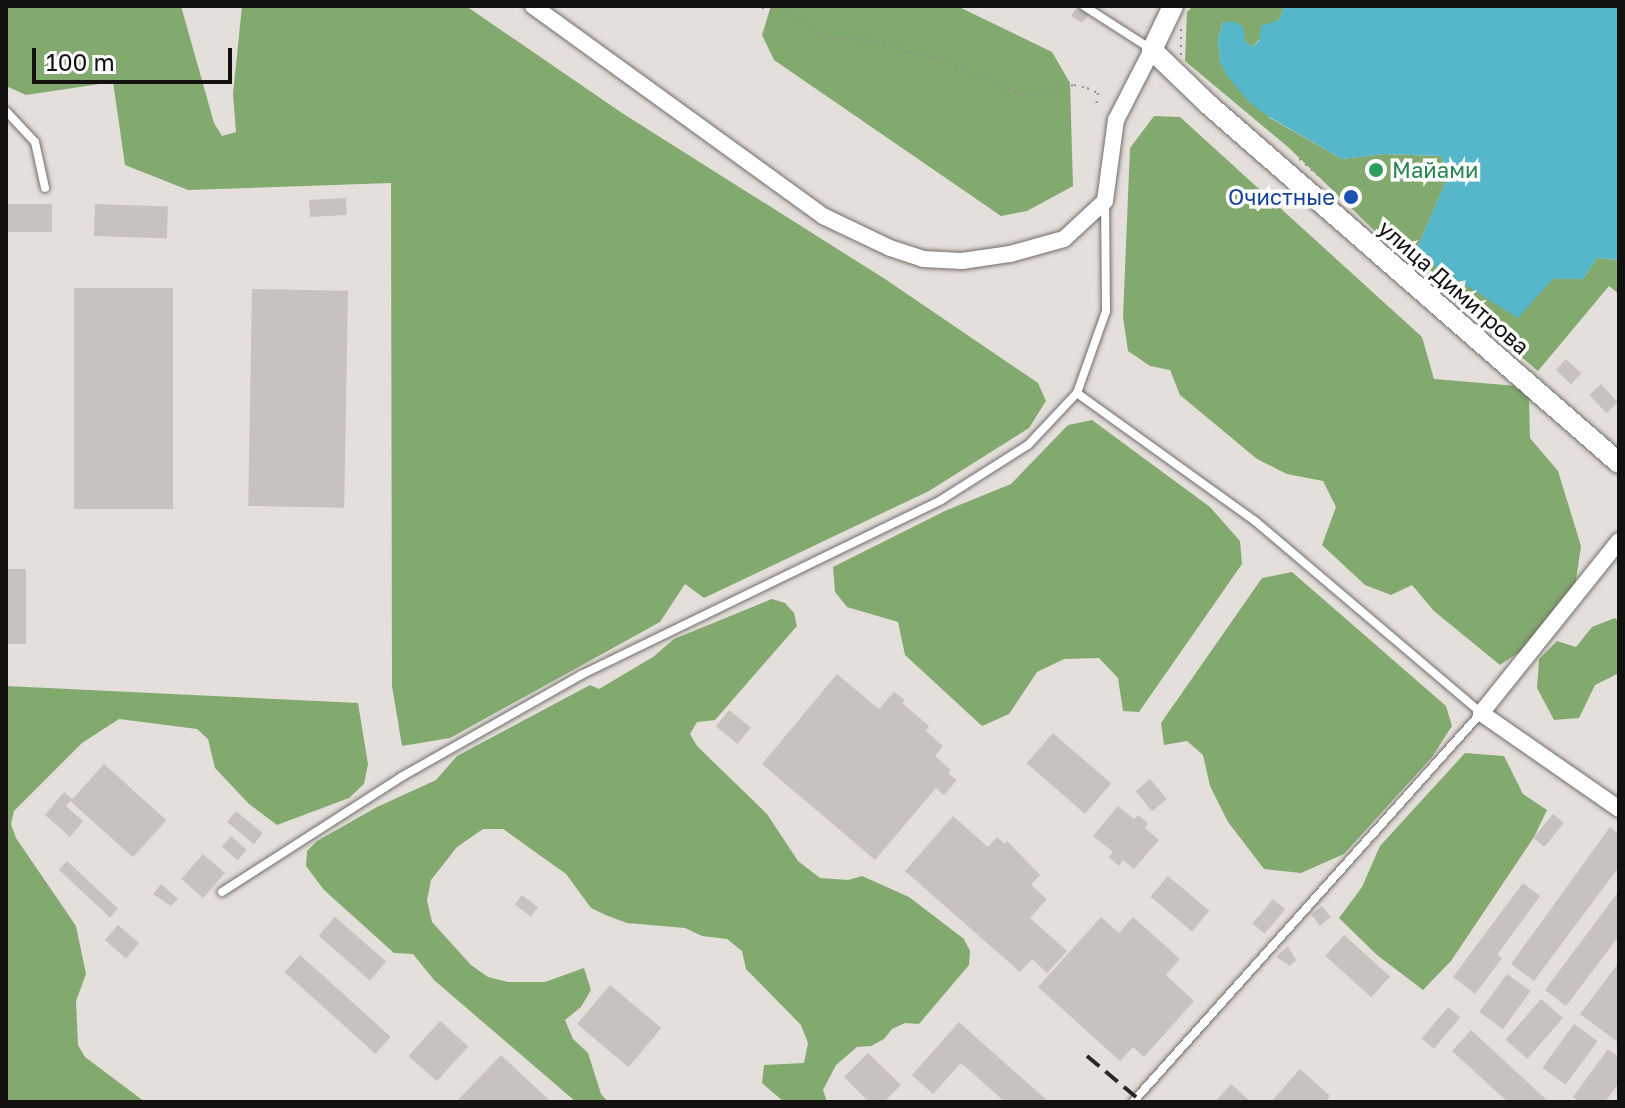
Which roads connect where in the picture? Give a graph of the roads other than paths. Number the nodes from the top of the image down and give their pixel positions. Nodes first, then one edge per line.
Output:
1 (533, 6) edge
2 (1084, 6) edge
3 (1177, 15) edge
4 (1152, 50) junction
5 (6, 111) edge
6 (45, 188) dead end
7 (1105, 201) junction
8 (1077, 393) junction
9 (1619, 463) edge
10 (1619, 541) edge
11 (1481, 713) junction
12 (1619, 809) edge
13 (222, 892) dead end
14 (1133, 1102) edge

1 - 7 street
2 - 4 lane
3 - 4 street
4 - 7 street
4 - 9 street, улица Димитрова
5 - 6 lane
7 - 8 lane
8 - 11 lane
8 - 13 lane
10 - 11 street
11 - 12 street
11 - 14 lane

